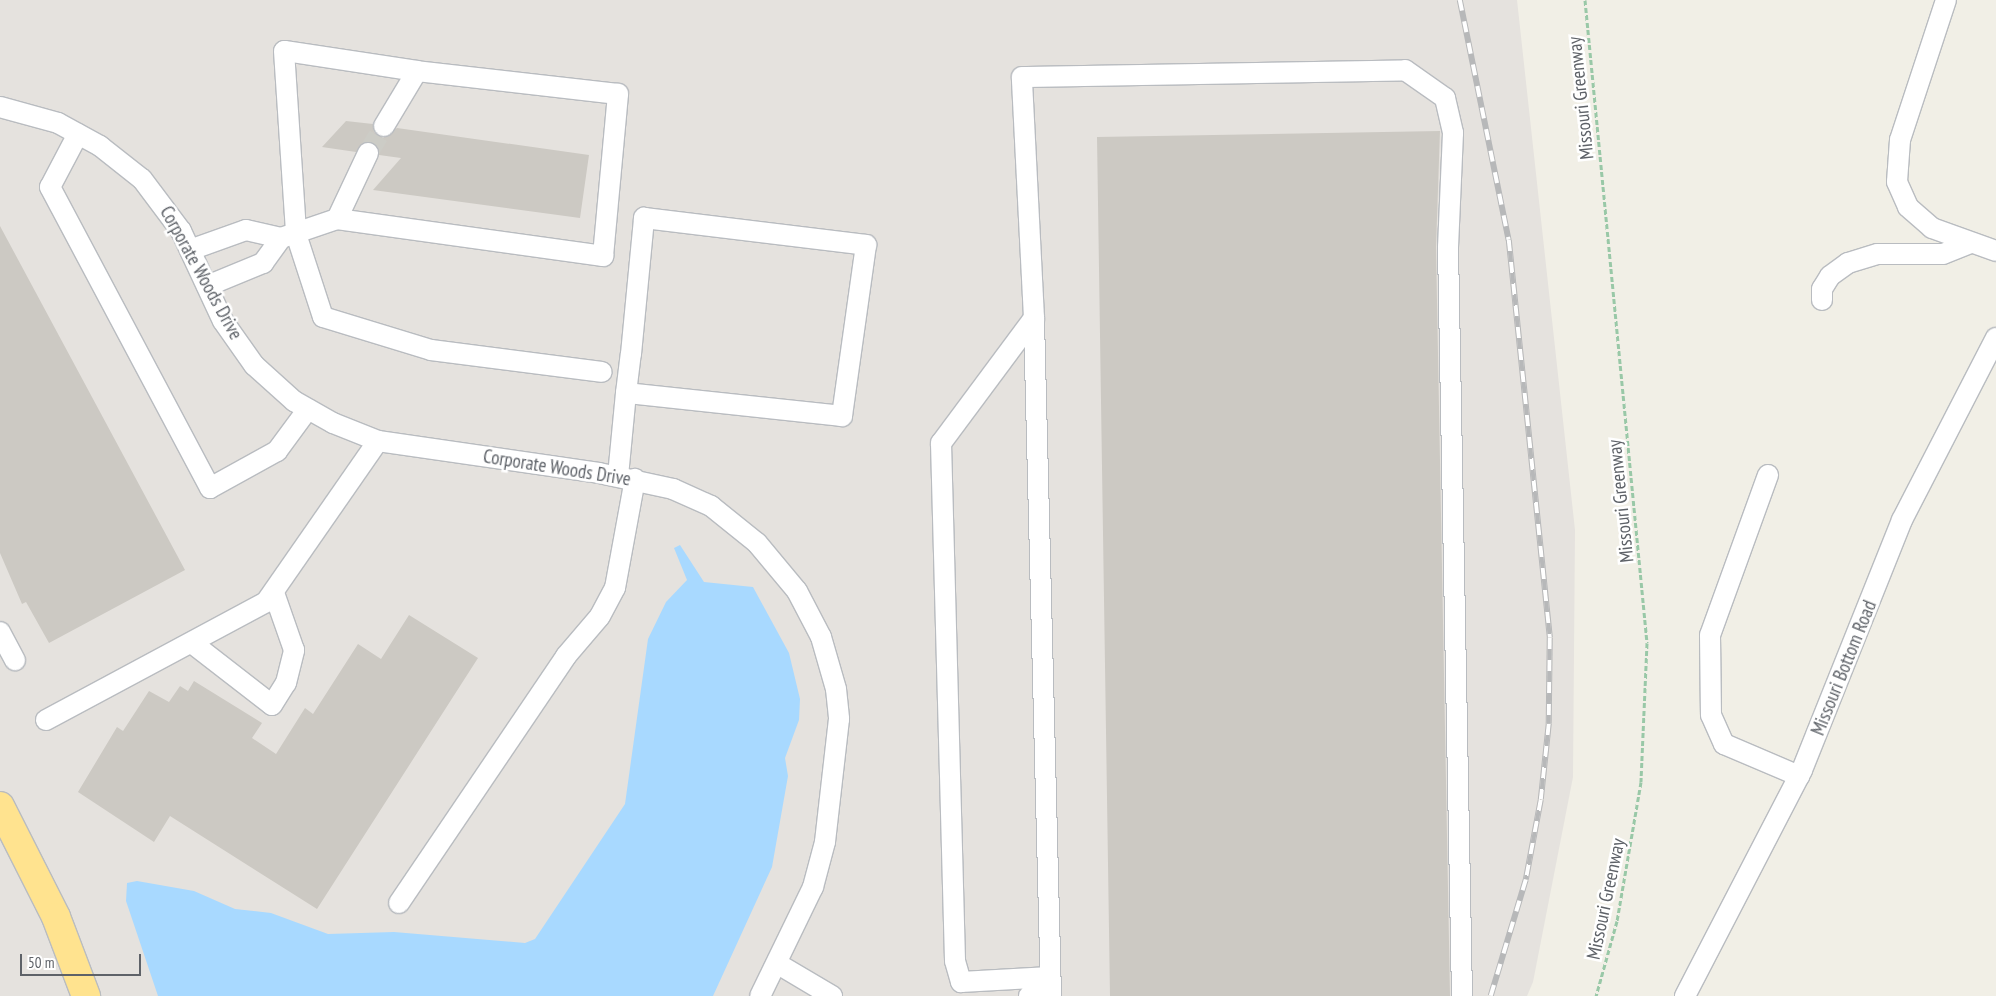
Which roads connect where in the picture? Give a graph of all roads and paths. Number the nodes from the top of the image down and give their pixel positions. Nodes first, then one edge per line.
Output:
1 (1585, 0) edge
2 (1946, 0) edge
3 (417, 71) junction
4 (0, 107) edge
5 (384, 126) tunnel mouth
6 (78, 134) junction
7 (368, 153) tunnel mouth
8 (337, 219) junction
9 (288, 236) junction
10 (1970, 243) junction
11 (190, 250) junction
12 (1996, 251) edge
13 (207, 286) junction
14 (1822, 300) dead end
15 (1034, 318) junction
16 (1996, 338) edge
17 (602, 372) dead end
18 (626, 393) junction
19 (308, 409) junction
20 (378, 441) junction
21 (1768, 475) dead end
22 (626, 478) junction
23 (274, 593) junction
24 (0, 632) edge
25 (192, 643) junction
26 (15, 660) dead end
27 (46, 720) dead end
28 (1799, 776) junction
29 (0, 806) edge
30 (398, 903) dead end
31 (778, 964) junction
32 (1050, 986) edge
33 (86, 996) edge
34 (760, 996) edge
35 (832, 996) edge
36 (1028, 996) edge
37 (1061, 996) edge
38 (1462, 996) edge
39 (1596, 996) edge
40 (1685, 996) edge

1 - 39 path, Missouri Greenway
2 - 10 street
3 - 5 street
3 - 8 street
3 - 9 street
4 - 6 street, Corporate Woods Drive
6 - 11 street, Corporate Woods Drive
6 - 19 street
7 - 8 street
8 - 9 street
9 - 11 street
9 - 13 street
9 - 17 street
10 - 12 street
10 - 14 street
11 - 13 street, Corporate Woods Drive
13 - 19 street, Corporate Woods Drive
15 - 32 street
15 - 32 street
15 - 38 street
16 - 28 street, Missouri Bottom Road
18 - 18 street
18 - 22 street
19 - 20 street, Corporate Woods Drive
20 - 22 street, Corporate Woods Drive
20 - 23 street
21 - 28 street
22 - 30 street
22 - 31 street, Corporate Woods Drive
23 - 25 street
23 - 25 street
24 - 26 street
25 - 27 street
28 - 40 street, Missouri Bottom Road
29 - 33 highway
31 - 34 street, Corporate Woods Drive
31 - 35 street
32 - 36 street
32 - 37 street

